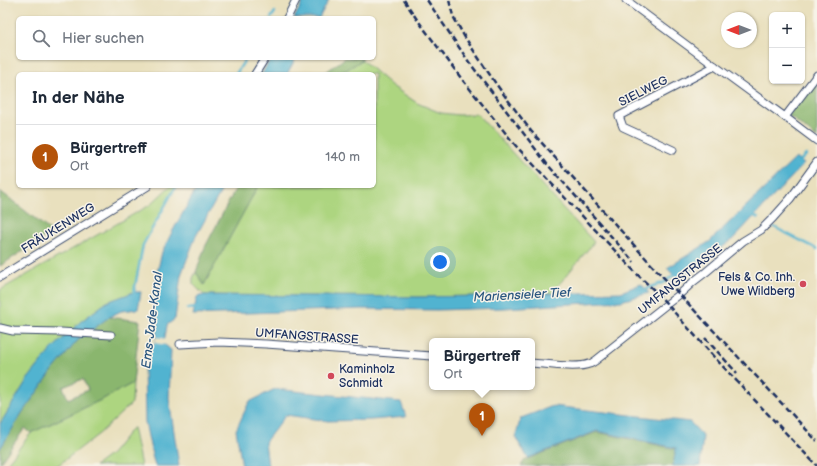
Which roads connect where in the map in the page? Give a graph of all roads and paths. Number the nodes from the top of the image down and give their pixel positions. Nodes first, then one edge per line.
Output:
1 (296, 0) edge
2 (626, 0) edge
3 (287, 16) edge
4 (264, 60) edge
5 (715, 66) junction
6 (256, 72) edge
7 (817, 75) edge
8 (611, 114) dead end
9 (619, 116) junction
10 (785, 117) junction
11 (817, 141) edge
12 (673, 150) dead end
13 (817, 162) edge
14 (145, 188) edge
15 (0, 277) edge
16 (0, 328) edge
17 (111, 335) dead end
18 (180, 344) dead end
19 (429, 356) edge
20 (535, 363) edge

1 - 3 street
2 - 5 street
4 - 6 street
5 - 9 street, SIELWEG
5 - 10 street
7 - 10 street
8 - 9 street
9 - 12 street, SIELWEG
10 - 11 street
13 - 20 street, UMFANGSTRASSE
14 - 15 street, FRÄUKENWEG
16 - 17 street
18 - 19 street, UMFANGSTRASSE

